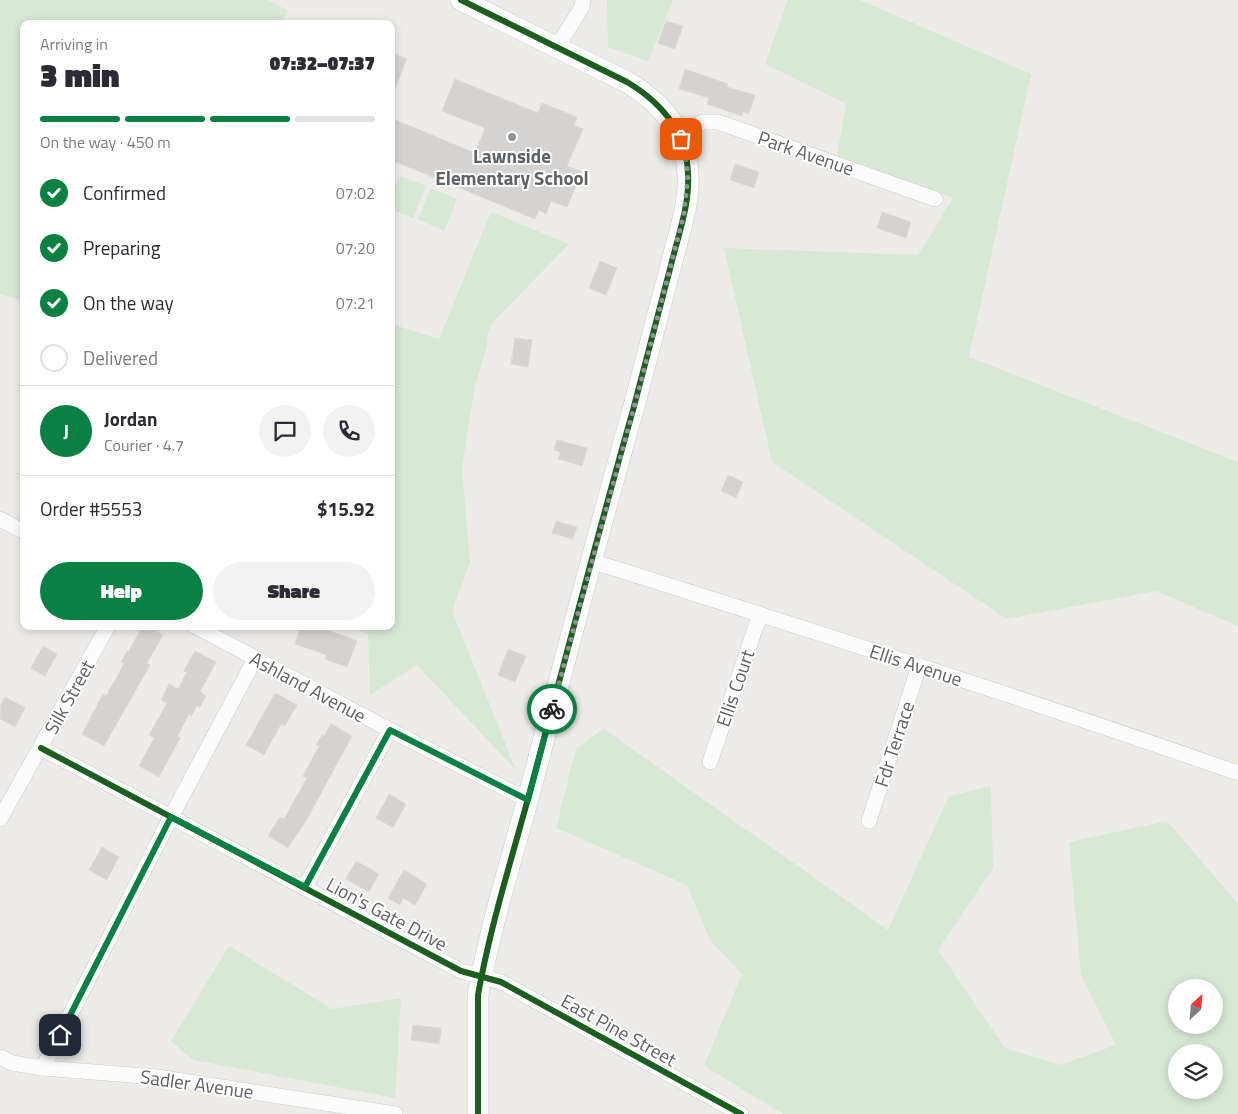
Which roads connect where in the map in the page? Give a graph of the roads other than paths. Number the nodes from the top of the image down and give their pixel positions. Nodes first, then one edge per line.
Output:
1 (461, 0) edge
2 (583, 0) edge
3 (557, 47) junction
4 (681, 139) junction
5 (935, 199) dead end
6 (0, 519) edge
7 (20, 530) edge
8 (591, 561) junction
9 (760, 614) junction
10 (106, 630) edge
11 (202, 630) edge
12 (255, 659) junction
13 (919, 666) junction
14 (390, 730) junction
15 (41, 748) junction
16 (710, 762) dead end
17 (1238, 774) edge
18 (528, 800) junction
19 (171, 817) junction
20 (0, 819) edge
21 (868, 821) dead end
22 (305, 887) junction
23 (481, 976) junction
24 (0, 1058) edge
25 (42, 1068) junction
26 (395, 1114) edge
27 (478, 1114) edge
28 (741, 1114) edge

1 - 3 street
2 - 3 street
3 - 4 street
4 - 5 street, Park Avenue
4 - 8 street
6 - 7 street
8 - 9 street, Ellis Avenue
8 - 18 street
9 - 13 street, Ellis Avenue
9 - 16 street, Ellis Court
10 - 15 street, Silk Street
11 - 12 street, Ashland Avenue
12 - 14 street, Ashland Avenue
12 - 19 street
13 - 17 street, Ellis Avenue
13 - 21 street, Fdr Terrace
14 - 18 street, Ashland Avenue
14 - 22 street
15 - 19 street, Lion's Gate Drive
15 - 20 street, Silk Street
18 - 23 street
19 - 22 street, Lion's Gate Drive
19 - 25 street
22 - 23 street, Lion's Gate Drive
23 - 27 street
23 - 28 street, East Pine Street
24 - 25 street, Sadler Avenue
25 - 26 street, Sadler Avenue

